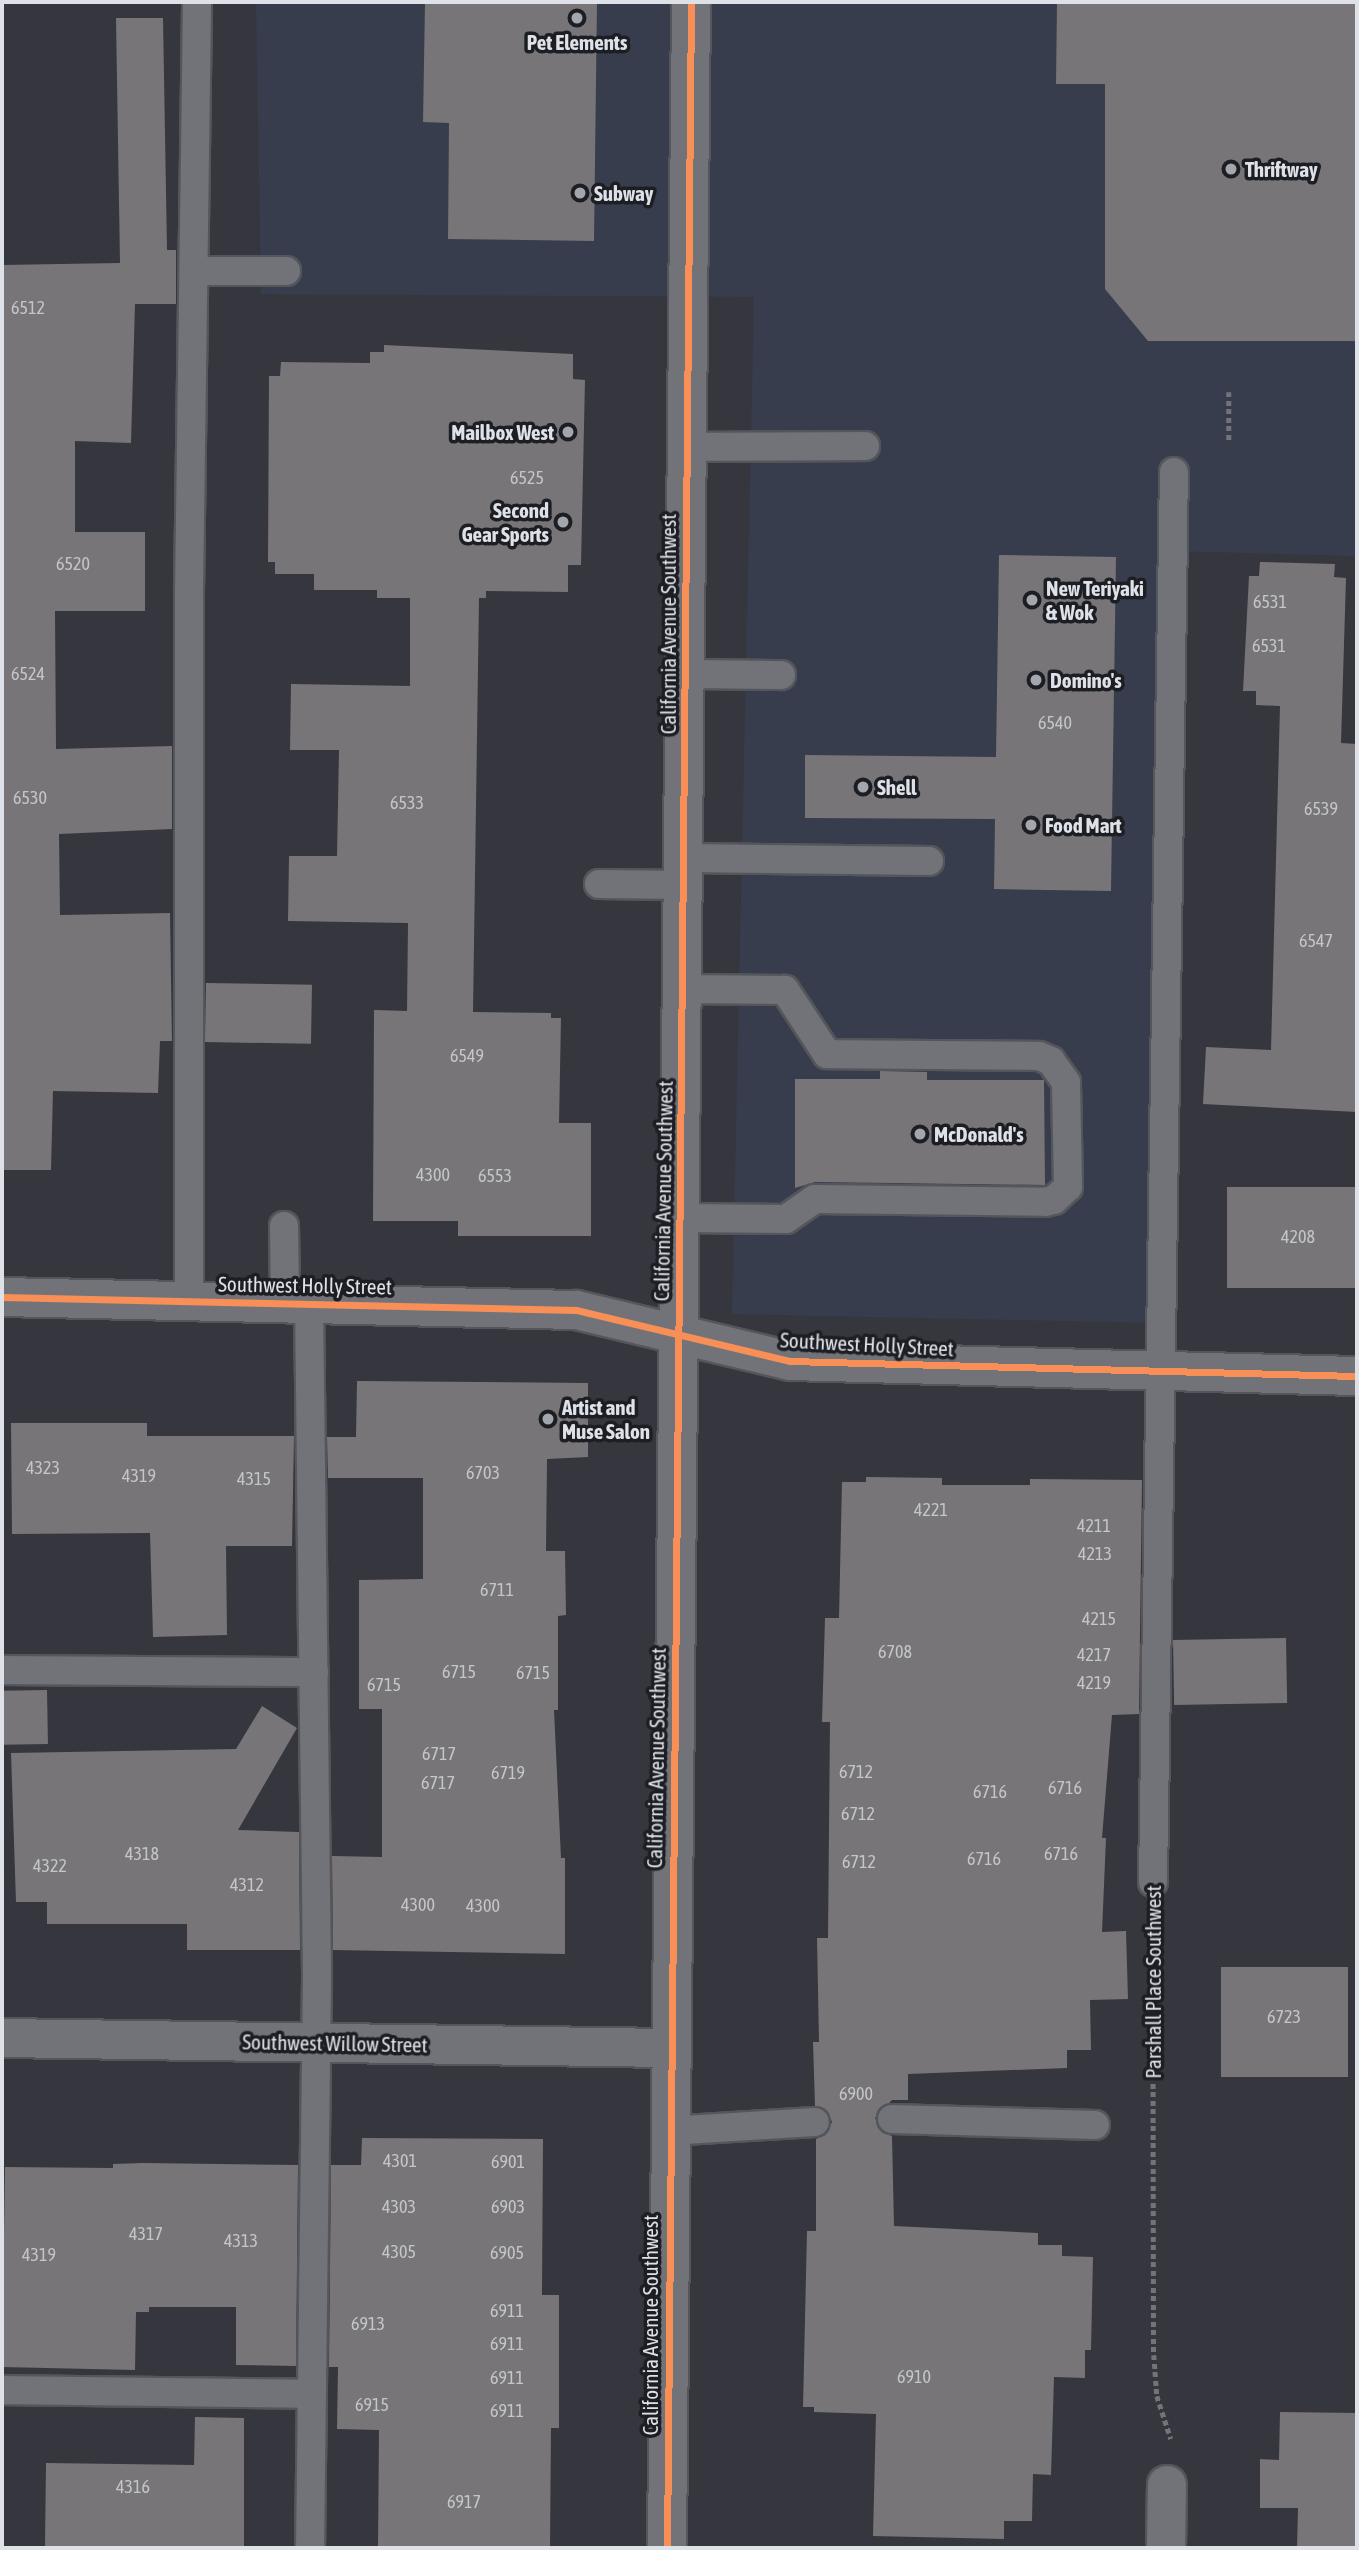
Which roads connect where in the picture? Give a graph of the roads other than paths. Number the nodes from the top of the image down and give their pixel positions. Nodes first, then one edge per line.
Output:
1 (197, 2) edge
2 (691, 2) edge
3 (197, 271) junction
4 (286, 271) dead end
5 (865, 446) dead end
6 (687, 447) junction
7 (1174, 472) dead end
8 (685, 674) junction
9 (781, 675) dead end
10 (929, 861) dead end
11 (684, 872) junction
12 (599, 884) dead end
13 (683, 989) junction
14 (681, 1218) junction
15 (284, 1226) dead end
16 (2, 1297) edge
17 (189, 1300) junction
18 (297, 1301) junction
19 (679, 1336) junction
20 (1161, 1370) junction
21 (1357, 1376) edge
22 (2, 1670) edge
23 (314, 1672) junction
24 (1153, 1882) road end
25 (2, 2038) edge
26 (317, 2042) junction
27 (669, 2048) junction
28 (892, 2119) dead end
29 (816, 2122) dead end
30 (1096, 2125) dead end
31 (668, 2131) junction
32 (2, 2390) edge
33 (313, 2394) junction
34 (1170, 2468) road end
35 (310, 2548) edge
36 (667, 2548) edge
37 (1166, 2548) edge

1 - 3 lane
2 - 6 main road, California Avenue Southwest
3 - 4 lane
3 - 17 lane
5 - 6 lane
6 - 8 main road, California Avenue Southwest
7 - 20 lane, Parshall Place Southwest
8 - 9 lane
8 - 11 main road, California Avenue Southwest
10 - 11 lane
11 - 12 lane
11 - 13 main road, California Avenue Southwest
13 - 14 main road, California Avenue Southwest
13 - 14 lane
14 - 19 main road, California Avenue Southwest
15 - 18 lane
16 - 17 main road, Southwest Holly Street
17 - 18 main road, Southwest Holly Street
18 - 19 main road, Southwest Holly Street
18 - 23 lane
19 - 20 main road, Southwest Holly Street
19 - 27 main road, California Avenue Southwest
20 - 21 main road, Southwest Holly Street
20 - 24 lane, Parshall Place Southwest
22 - 23 lane
23 - 26 lane
25 - 26 main road, Southwest Willow Street
26 - 27 main road, Southwest Willow Street
26 - 33 lane
27 - 31 main road, California Avenue Southwest
28 - 30 lane
29 - 31 lane
31 - 36 main road, California Avenue Southwest
32 - 33 lane
33 - 35 lane
34 - 37 main road

